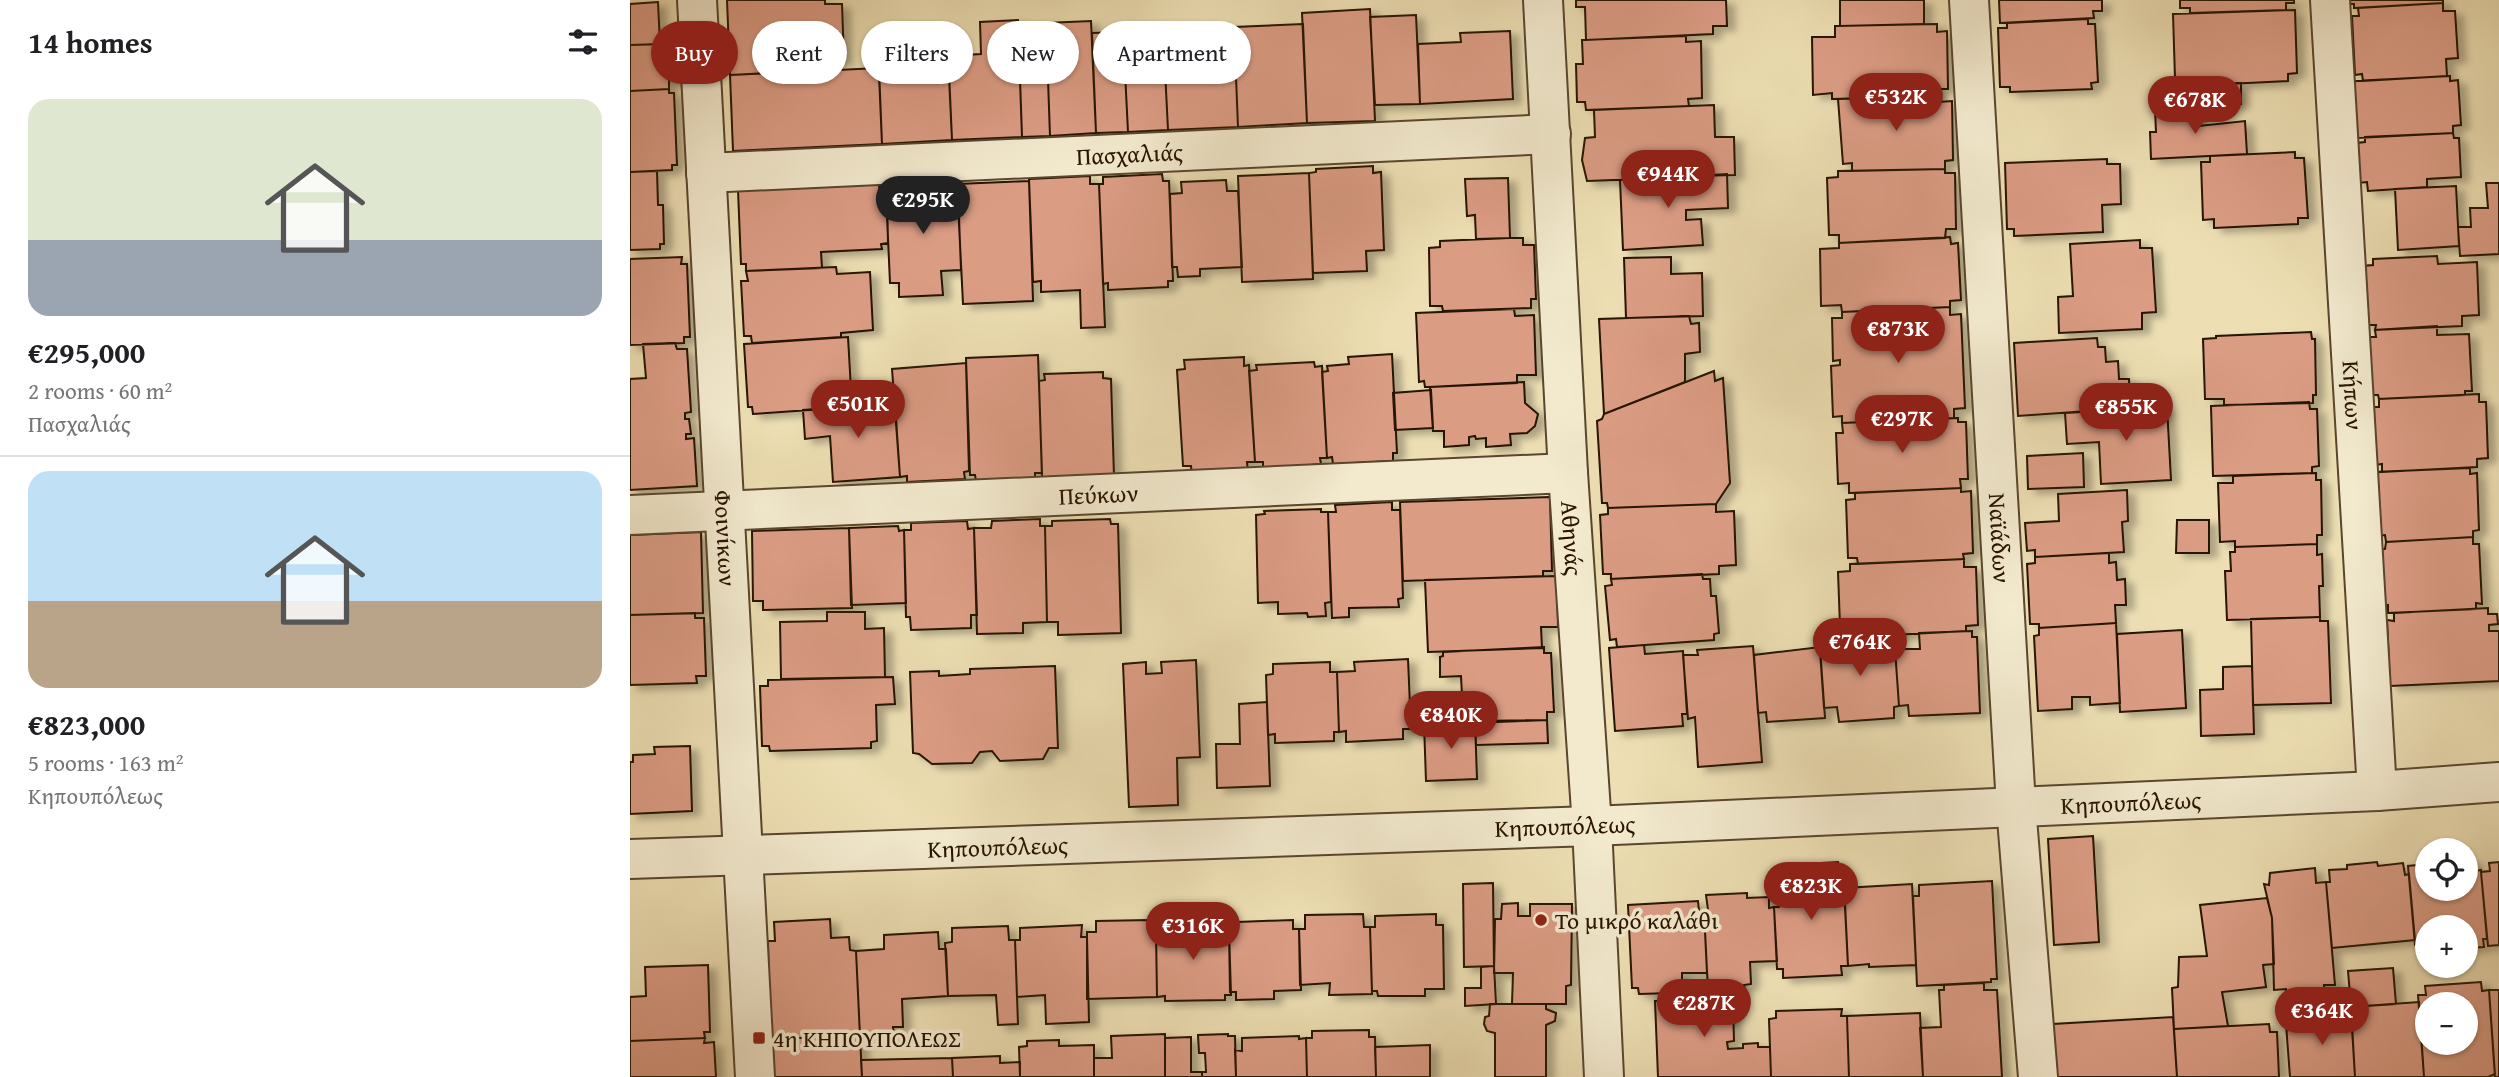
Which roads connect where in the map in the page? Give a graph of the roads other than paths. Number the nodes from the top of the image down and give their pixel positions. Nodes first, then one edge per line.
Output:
1 (697, 0) edge
2 (1543, 0) edge
3 (1969, 0) edge
4 (2330, 0) edge
5 (1550, 134) junction
6 (706, 173) junction
7 (1568, 473) junction
8 (725, 510) junction
9 (630, 515) edge
10 (2499, 782) edge
11 (2377, 791) junction
12 (2016, 806) junction
13 (1592, 826) junction
14 (743, 854) junction
15 (630, 859) edge
16 (755, 1077) edge
17 (1604, 1077) edge
18 (2038, 1077) edge

1 - 6 street, Φοινίκων
2 - 5 street, Αθηνάς
3 - 12 street, Ναϊάδων
4 - 11 street, Κήπων
5 - 6 street, Πασχαλιάς
5 - 7 street, Αθηνάς
6 - 8 street, Φοινίκων
7 - 8 street, Πεύκων
7 - 13 street, Αθηνάς
8 - 9 street, Πεύκων
8 - 14 street, Φοινίκων
10 - 11 street, Κηπουπόλεως
11 - 12 street, Κηπουπόλεως
12 - 13 street, Κηπουπόλεως
12 - 18 street, Ναϊάδων
13 - 14 street, Κηπουπόλεως
13 - 17 street, Αθηνάς
14 - 15 street, Κηπουπόλεως
14 - 16 street, Φοινίκων

